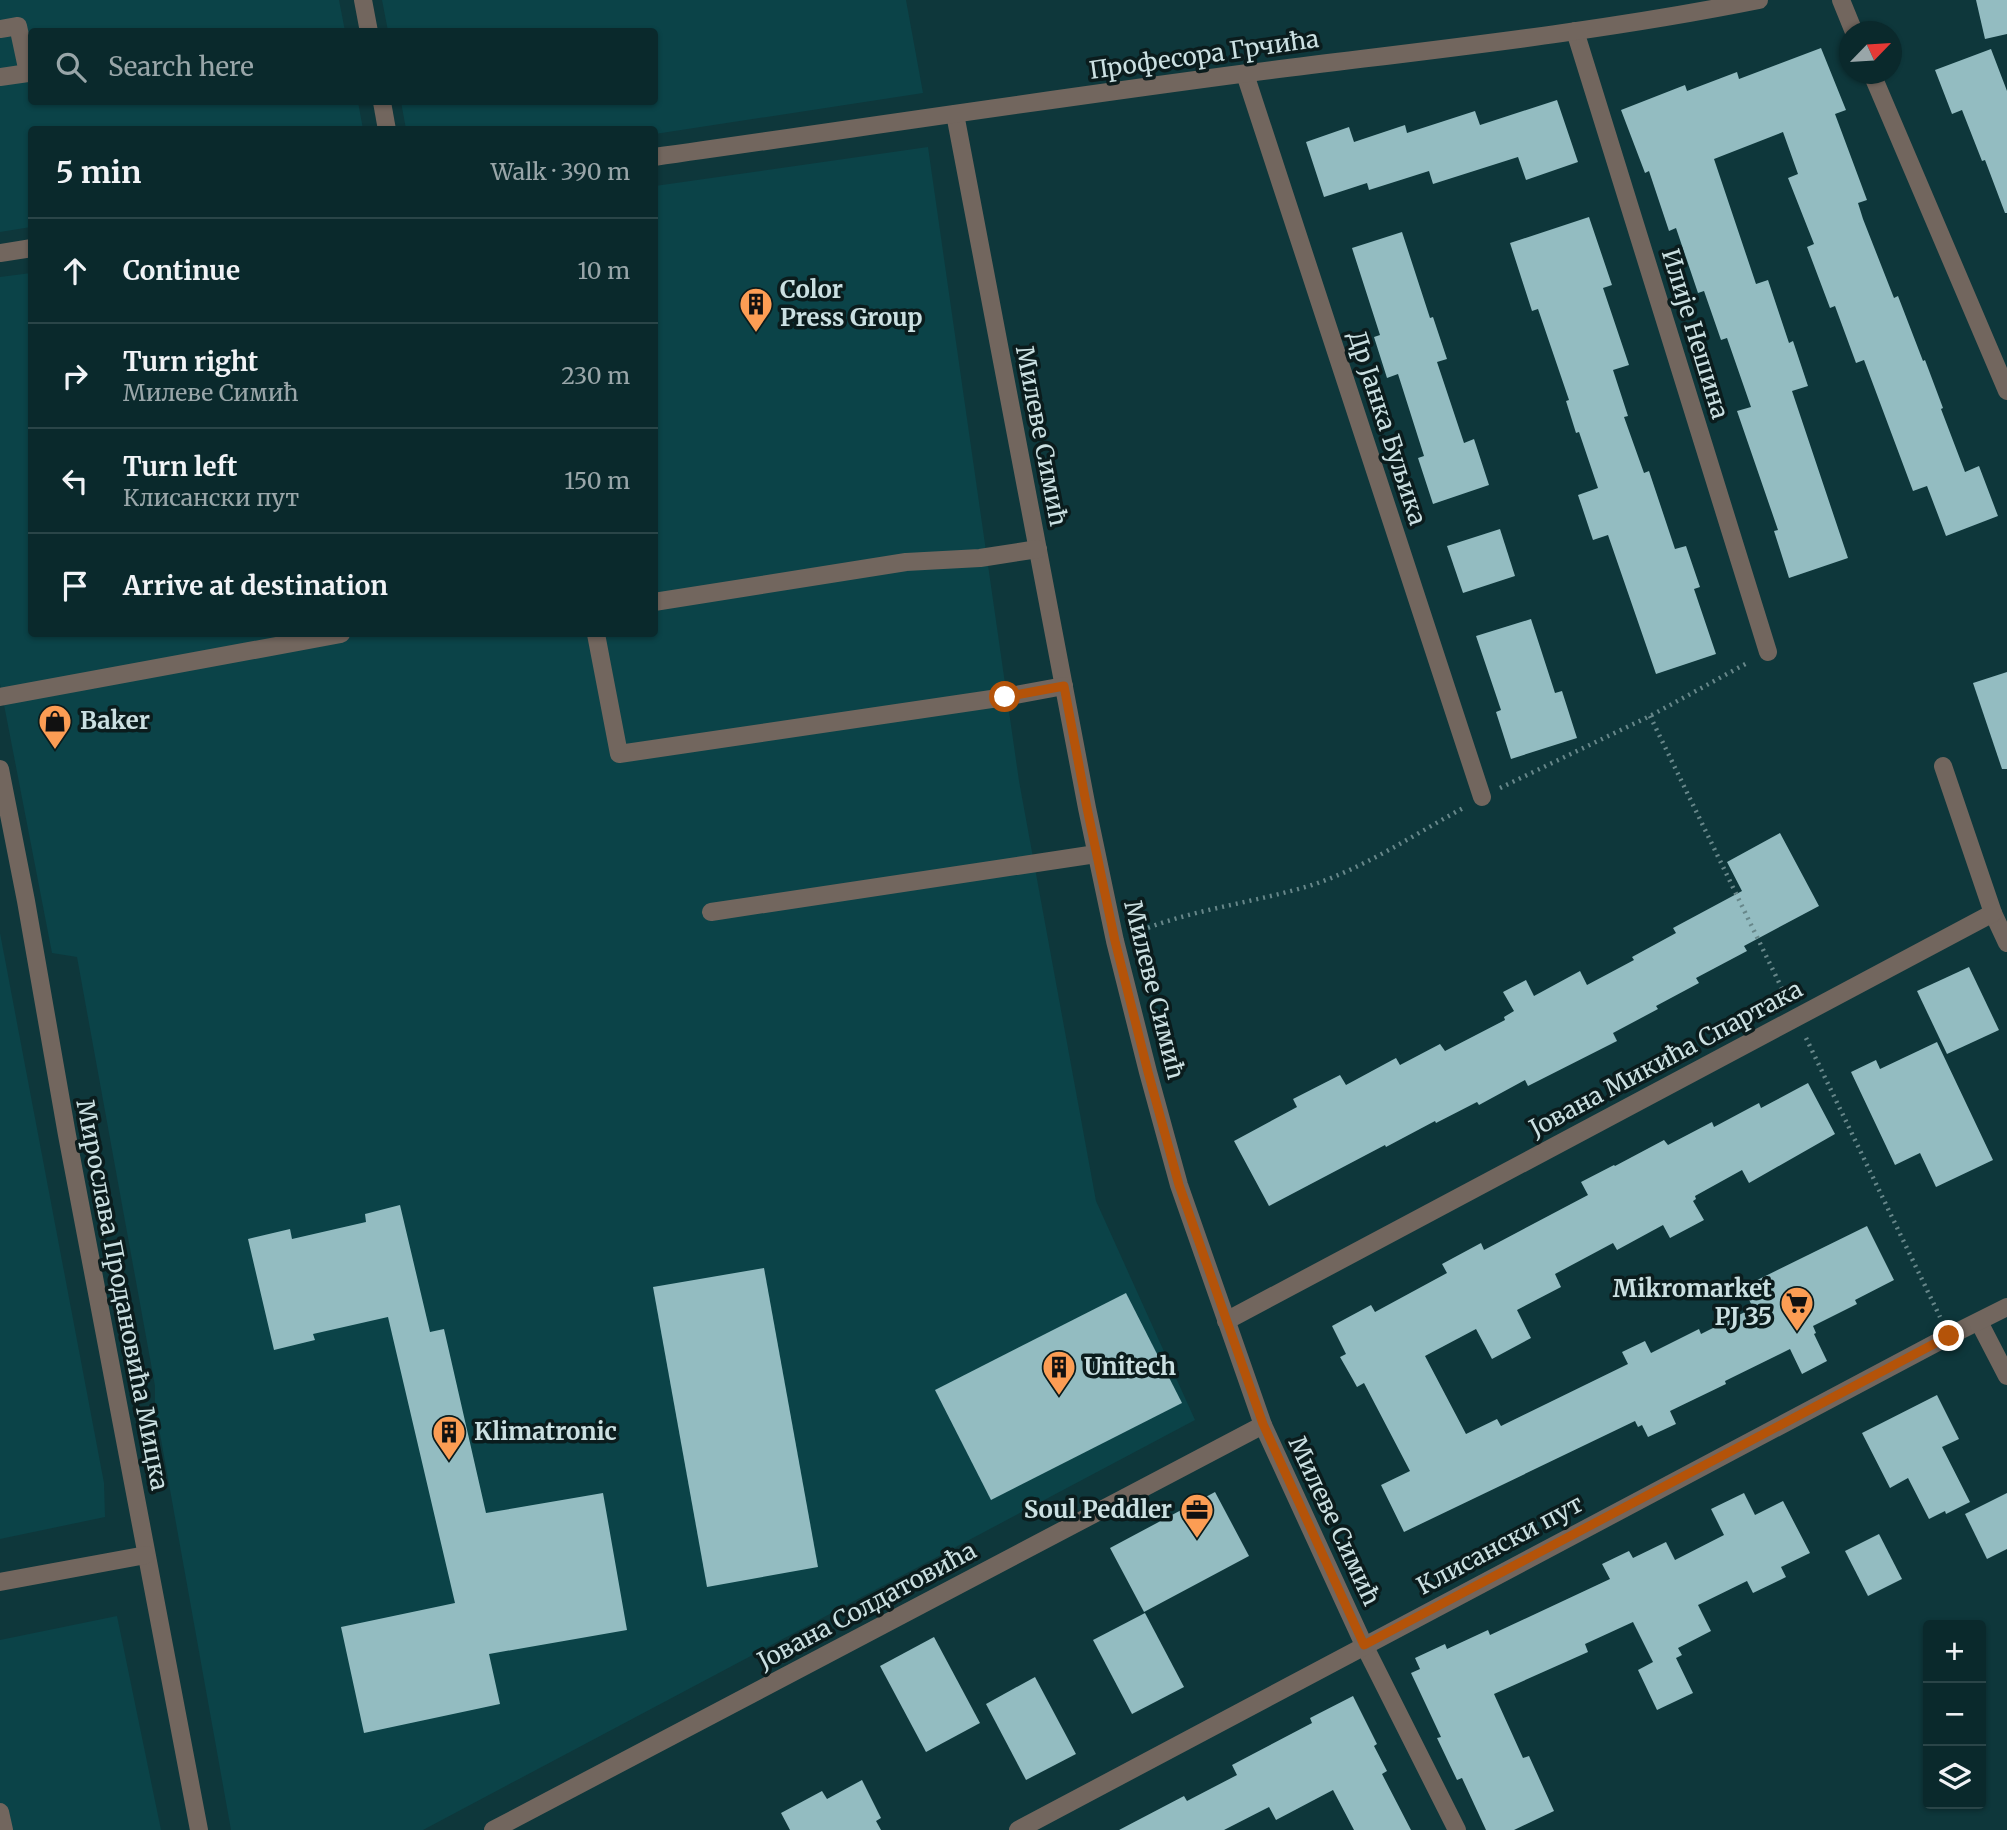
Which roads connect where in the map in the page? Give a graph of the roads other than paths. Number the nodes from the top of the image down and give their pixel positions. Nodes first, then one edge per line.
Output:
1 (363, 0) edge
2 (1759, 0) edge
3 (1841, 0) edge
4 (1850, 21) edge
5 (368, 28) edge
6 (0, 29) edge
7 (1576, 31) junction
8 (1245, 74) junction
9 (0, 77) edge
10 (1876, 84) edge
11 (383, 105) edge
12 (956, 114) junction
13 (386, 126) edge
14 (658, 156) edge
15 (28, 249) edge
16 (0, 253) edge
17 (2007, 391) edge
18 (1038, 548) junction
19 (658, 600) edge
20 (325, 637) edge
21 (597, 637) edge
22 (1768, 652) road end
23 (1064, 686) junction
24 (0, 697) edge
25 (1943, 766) dead end
26 (0, 769) edge
27 (1482, 797) road end
28 (1096, 854) junction
29 (711, 912) dead end
30 (1993, 913) junction
31 (2007, 943) edge
32 (2007, 1307) edge
33 (1226, 1321) junction
34 (1979, 1322) junction
35 (2007, 1377) edge
36 (1263, 1424) junction
37 (146, 1555) junction
38 (0, 1582) edge
39 (1364, 1645) junction
40 (0, 1812) edge
41 (4, 1830) edge
42 (199, 1830) edge
43 (493, 1830) edge
44 (1018, 1830) edge
45 (1457, 1830) edge

1 - 5 street
2 - 7 street, Професора Грчића
3 - 4 street
6 - 9 street
7 - 8 street, Професора Грчића
7 - 22 street, Илије Нешина
8 - 12 street, Професора Грчића
8 - 27 street, Др Јанка Буљика
10 - 17 street
11 - 13 street
12 - 14 street, Професора Грчића
12 - 18 street, Милеве Симић
15 - 16 street
18 - 19 street
18 - 23 street, Милеве Симић
20 - 24 street
21 - 23 street
23 - 28 street, Милеве Симић
25 - 30 street
26 - 37 street, Мирослава Продановића Мицка
28 - 29 street
28 - 33 street, Милеве Симић
30 - 31 street
30 - 33 street, Јована Микића Спартака
32 - 34 street, Клисански пут
33 - 36 street, Милеве Симић
34 - 35 street
34 - 39 street, Клисански пут
36 - 39 street, Милеве Симић
36 - 43 street, Јована Солдатовића
37 - 38 street
37 - 42 street, Мирослава Продановића Мицка
39 - 44 street, Клисански пут
39 - 45 street, Милеве Симић
40 - 41 street

